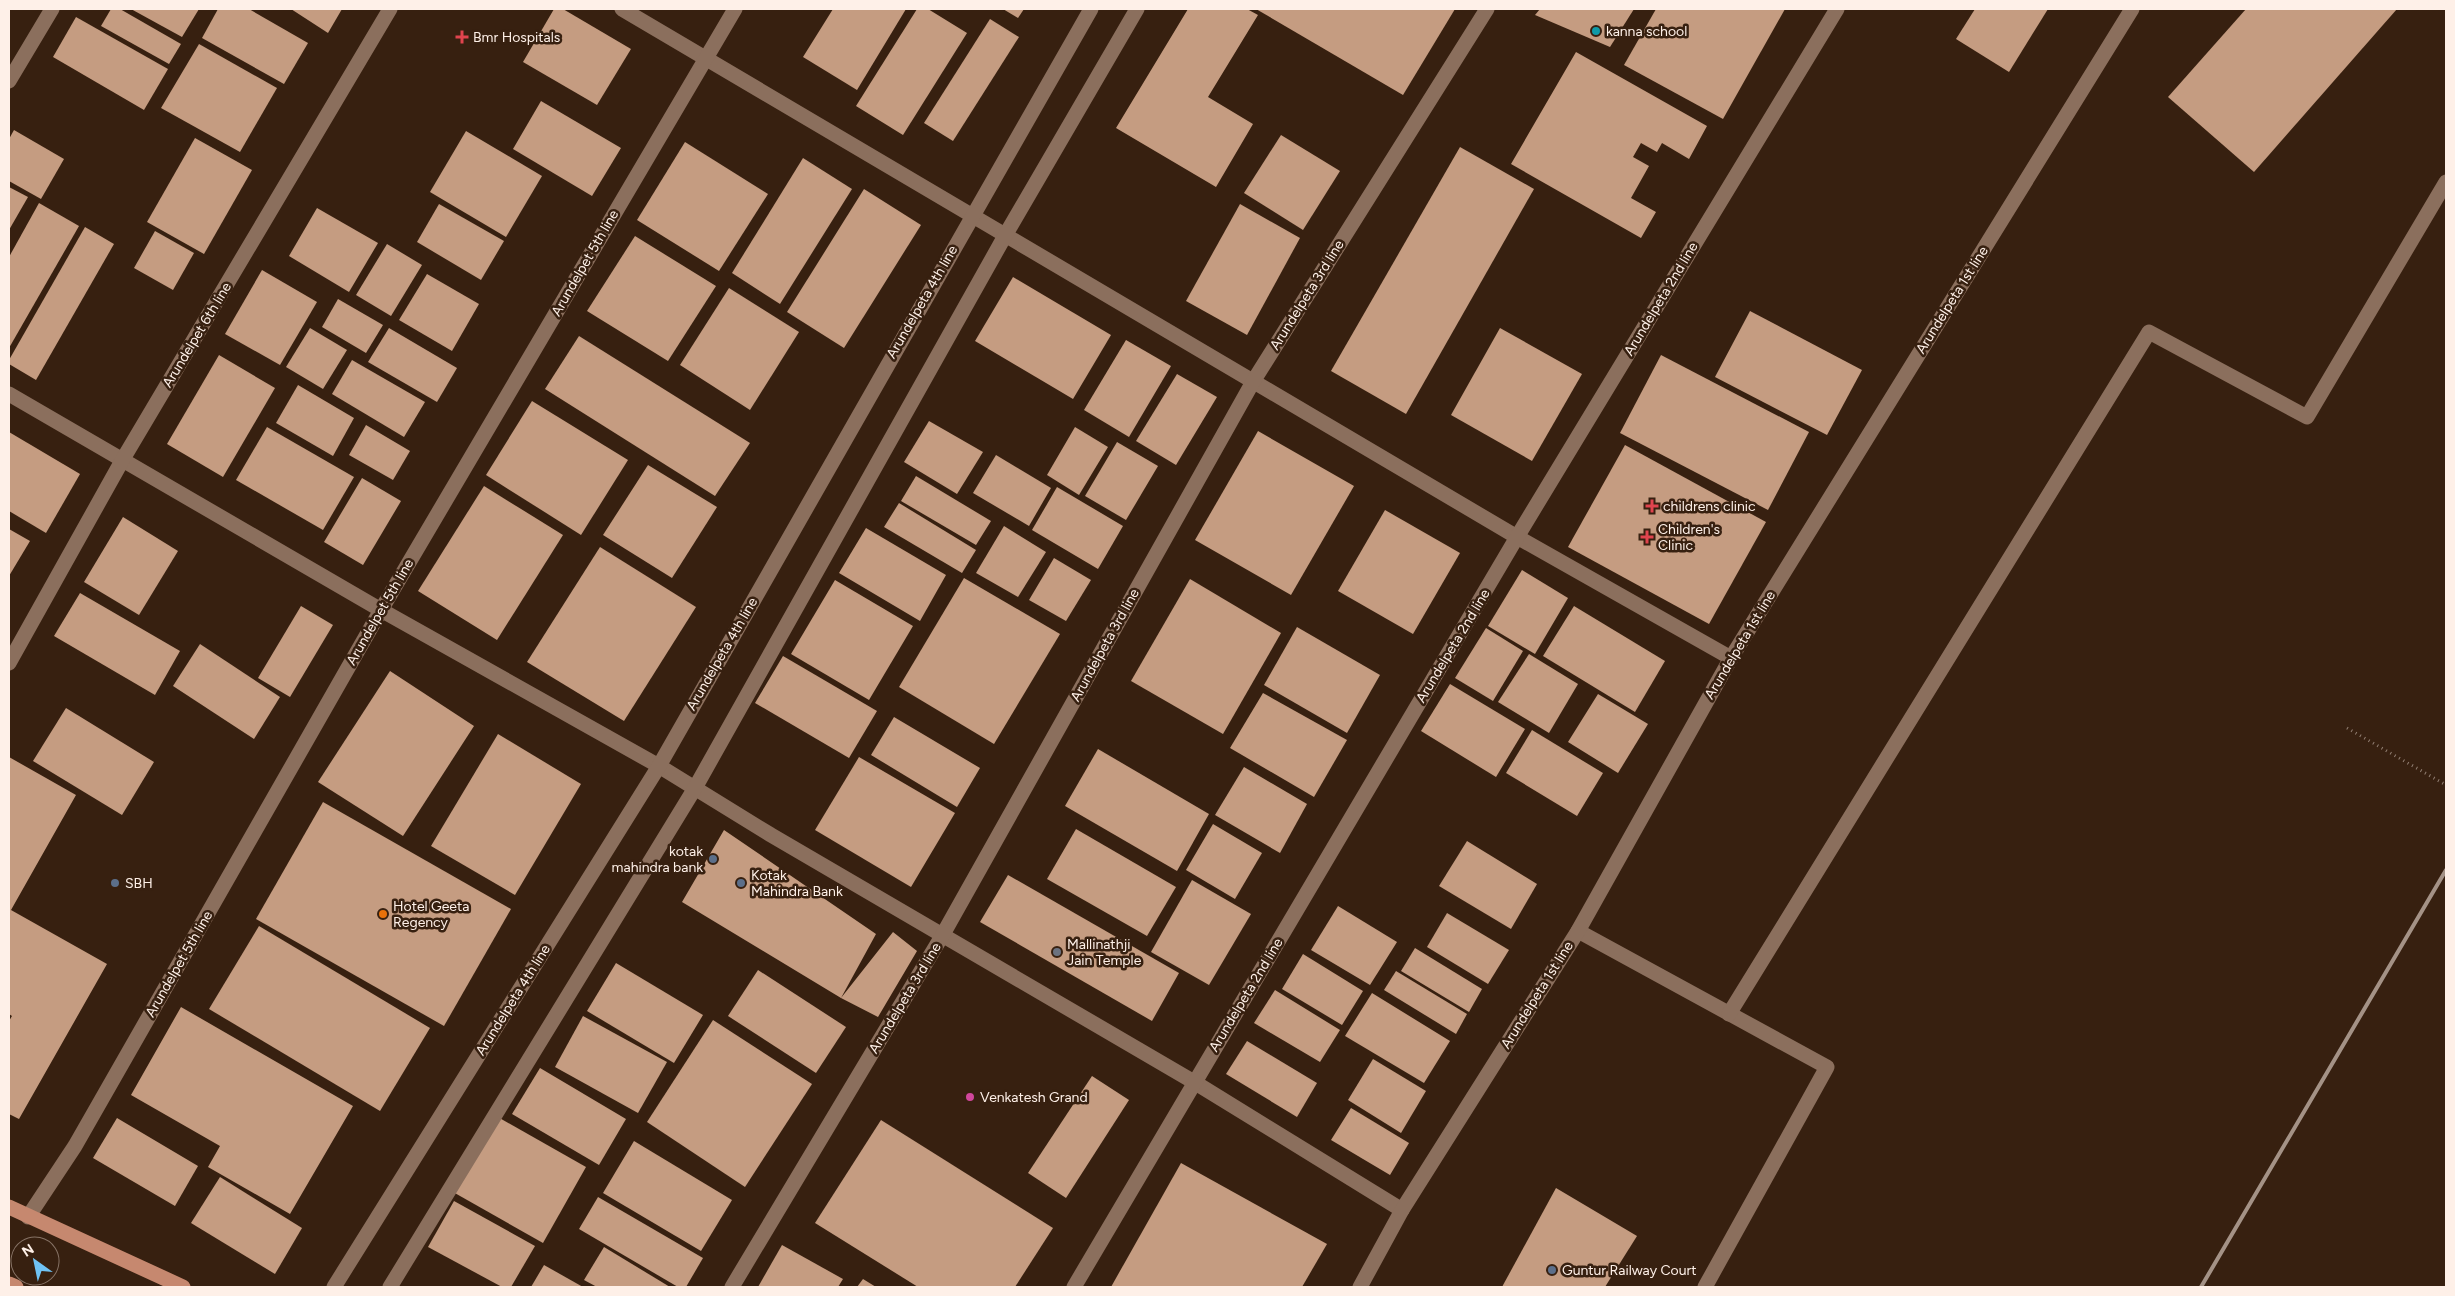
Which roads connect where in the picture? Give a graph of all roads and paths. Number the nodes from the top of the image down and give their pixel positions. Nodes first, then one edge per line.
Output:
1 (52, 9) edge
2 (390, 9) edge
3 (622, 9) edge
4 (735, 9) edge
5 (1090, 9) edge
6 (1137, 9) edge
7 (1487, 9) edge
8 (1837, 9) edge
9 (2132, 9) edge
10 (706, 58) junction
11 (9, 81) edge
12 (2446, 182) edge
13 (972, 214) junction
14 (1006, 234) junction
15 (1254, 380) junction
16 (9, 394) edge
17 (123, 459) junction
18 (1517, 537) junction
19 (382, 610) junction
20 (1731, 658) junction
21 (9, 663) edge
22 (2347, 728) dead end
23 (659, 766) junction
24 (2446, 785) edge
25 (694, 788) junction
26 (1578, 931) junction
27 (942, 936) junction
28 (1729, 1014) junction
29 (1194, 1082) junction
30 (9, 1207) edge
31 (1402, 1210) junction
32 (28, 1217) junction
33 (9, 1284) edge
34 (16, 1287) edge
35 (183, 1287) edge
36 (334, 1287) edge
37 (390, 1287) edge
38 (732, 1287) edge
39 (1074, 1287) edge
40 (1360, 1287) edge
41 (1705, 1287) edge

1 - 11 street
2 - 17 street, Arundelpet 6th line
3 - 10 street
4 - 10 street, Arundelpet 5th line
5 - 13 street, Arundelpeta 4th line
6 - 14 street
7 - 15 street, Arundelpeta 3rd line
8 - 18 street, Arundelpeta 2nd line
9 - 20 street, Arundelpeta 1st line
10 - 13 street
10 - 19 street, Arundelpet 5th line
12 - 28 street
13 - 14 street
13 - 23 street, Arundelpeta 4th line
14 - 15 street
14 - 25 street
15 - 18 street
15 - 27 street, Arundelpeta 3rd line
16 - 17 street
17 - 19 street
17 - 21 street, Arundelpet 6th line
18 - 20 street
18 - 29 street, Arundelpeta 2nd line
19 - 23 street
19 - 32 street, Arundelpet 5th line
20 - 26 street, Arundelpeta 1st line
22 - 24 path
23 - 25 street
23 - 36 street, Arundelpeta 4th line
25 - 27 street
25 - 37 street
26 - 28 street
26 - 31 street, Arundelpeta 1st line
27 - 29 street
27 - 38 street, Arundelpeta 3rd line
28 - 41 street
29 - 31 street
29 - 39 street, Arundelpeta 2nd line
30 - 32 main road
31 - 40 street, Arundelpeta 1st line
32 - 35 main road
33 - 34 main road

